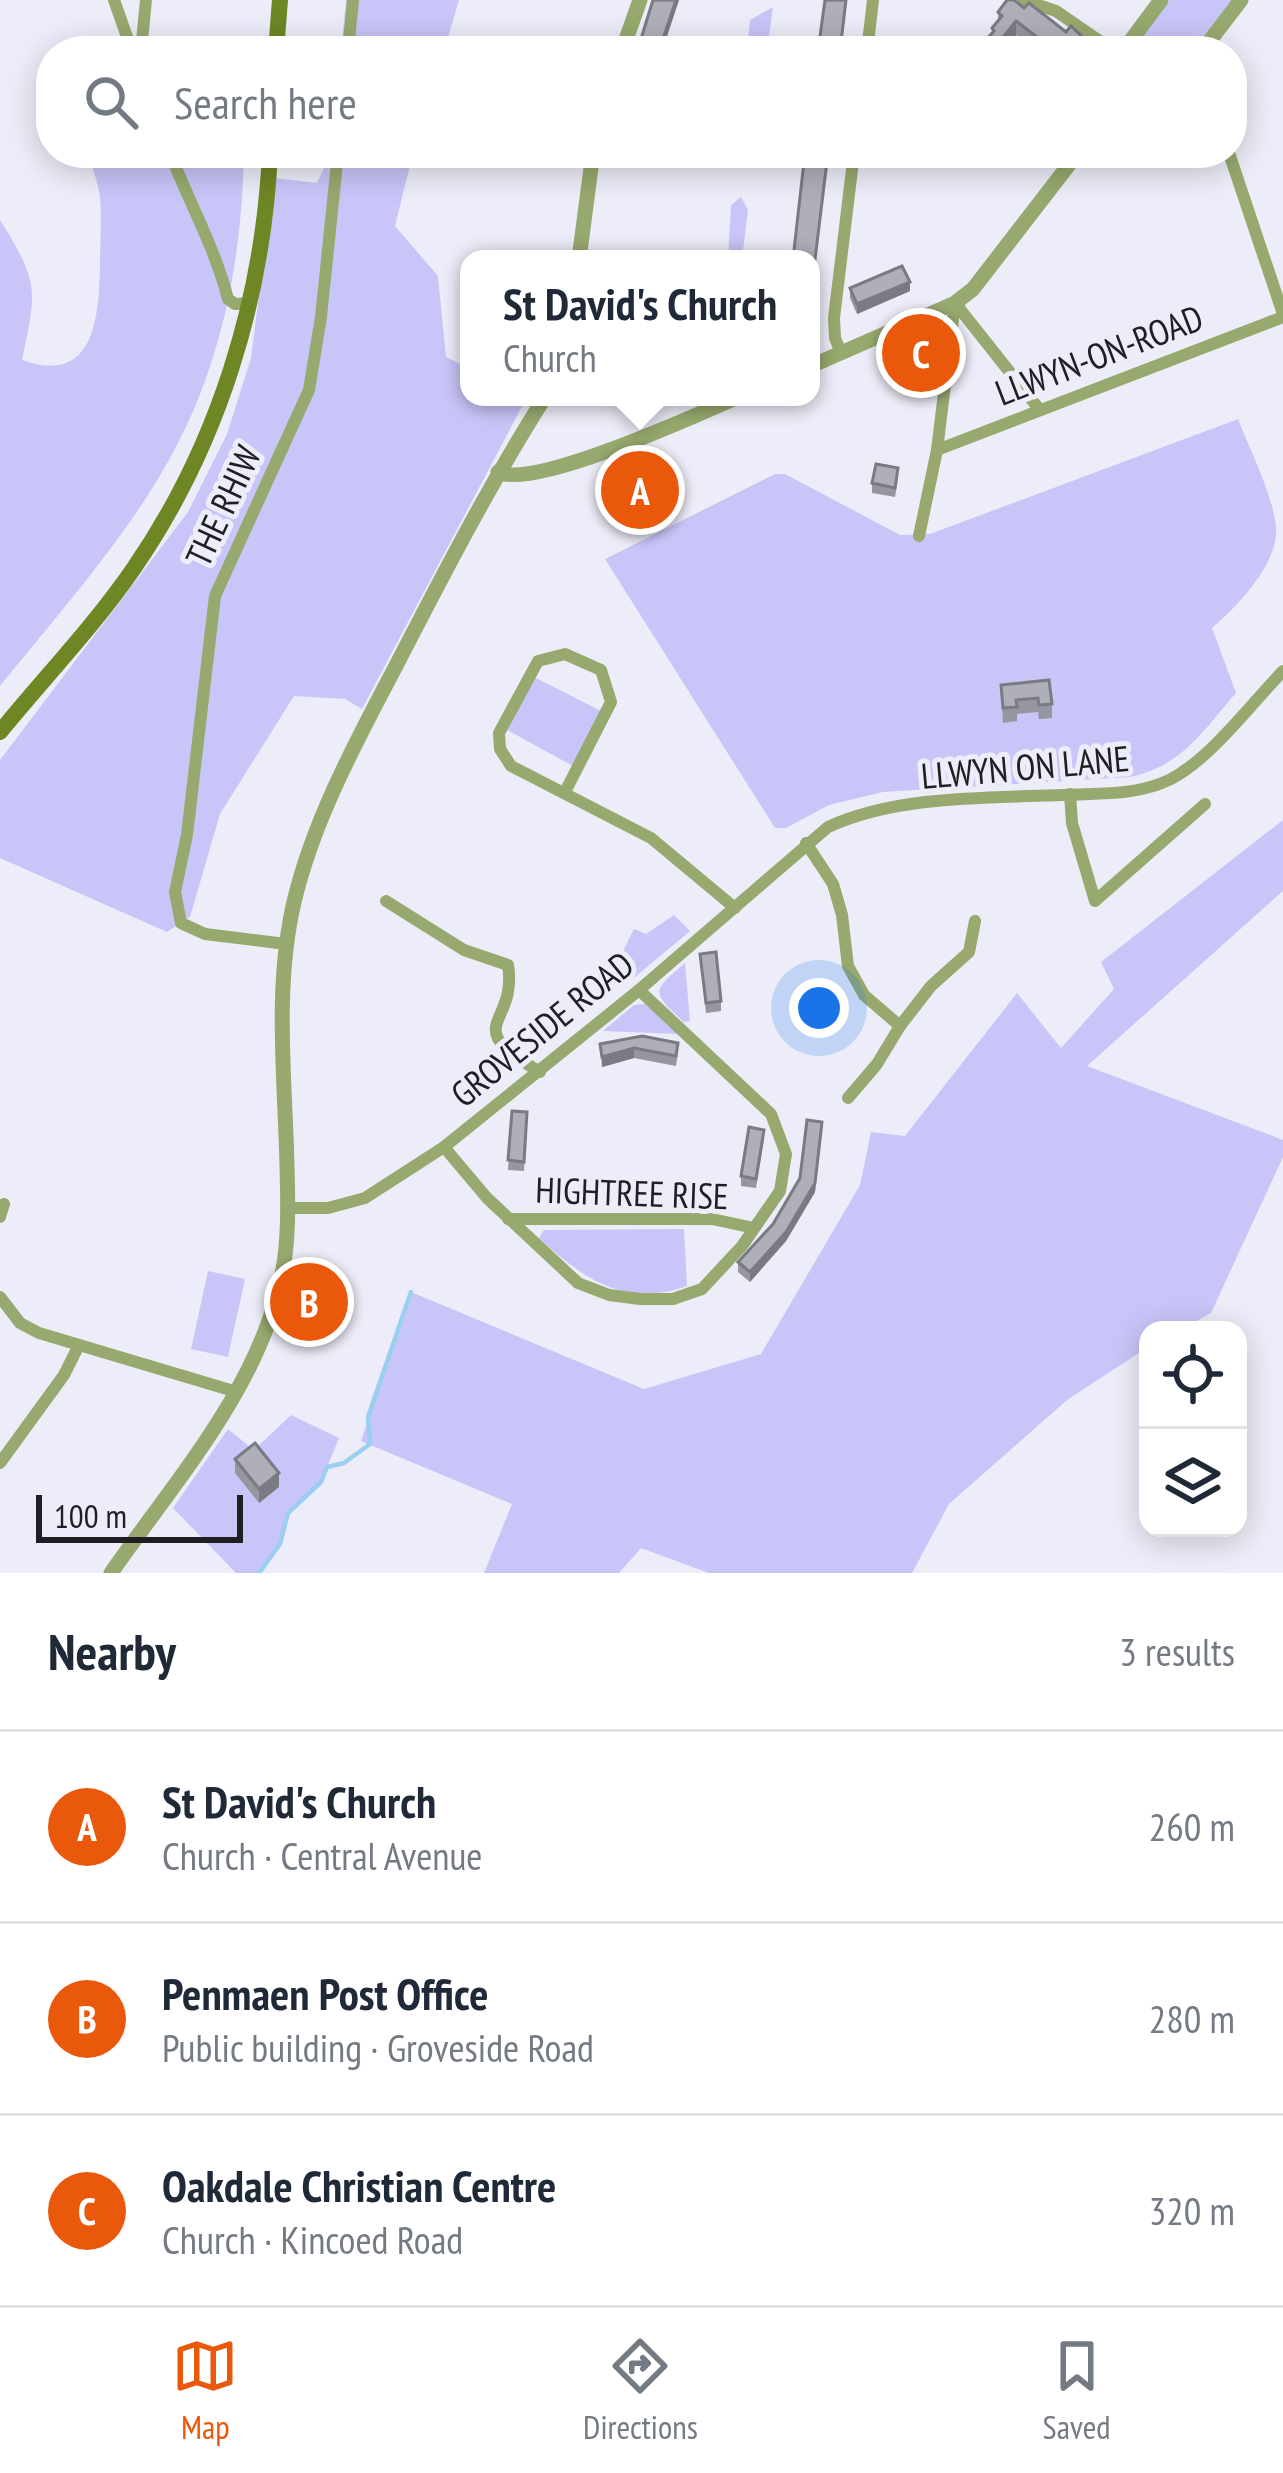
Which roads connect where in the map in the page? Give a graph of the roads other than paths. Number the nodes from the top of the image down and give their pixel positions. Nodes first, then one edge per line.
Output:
1 (114, 0) edge
2 (146, 0) edge
3 (280, 0) edge
4 (353, 0) edge
5 (640, 0) edge
6 (873, 0) edge
7 (1023, 0) edge
8 (1161, 0) edge
9 (1241, 0) edge
10 (130, 36) edge
11 (139, 36) edge
12 (277, 36) edge
13 (349, 36) edge
14 (627, 36) edge
15 (869, 36) edge
16 (1093, 36) edge
17 (1134, 36) edge
18 (1213, 36) edge
19 (176, 168) edge
20 (269, 168) edge
21 (336, 168) edge
22 (590, 168) edge
23 (852, 168) edge
24 (1067, 168) edge
25 (1233, 168) edge
26 (580, 250) edge
27 (250, 303) junction
28 (955, 303) junction
29 (1283, 315) edge
30 (841, 353) junction
31 (820, 362) edge
32 (539, 406) edge
33 (717, 406) edge
34 (1039, 410) junction
35 (937, 450) junction
36 (498, 472) junction
37 (919, 536) dead end
38 (1283, 671) edge
39 (0, 732) edge
40 (565, 792) junction
41 (1070, 794) junction
42 (1205, 804) dead end
43 (806, 843) junction
44 (386, 901) dead end
45 (735, 908) junction
46 (975, 921) dead end
47 (286, 944) junction
48 (639, 991) junction
49 (900, 1026) junction
50 (540, 1072) junction
51 (848, 1098) dead end
52 (444, 1148) junction
53 (288, 1208) junction
54 (508, 1219) junction
55 (754, 1228) junction
56 (0, 1297) edge
57 (79, 1345) junction
58 (237, 1392) junction
59 (0, 1463) edge
60 (111, 1573) edge

1 - 10 street
2 - 11 street
3 - 12 main road
4 - 13 street
5 - 14 street
6 - 15 street
7 - 16 street
8 - 17 street
9 - 18 street
19 - 27 street
20 - 27 main road
21 - 47 street, THE RHIW
22 - 26 street
23 - 30 street
24 - 28 street
25 - 29 street
27 - 39 main road
28 - 30 street
28 - 34 street
28 - 35 street
29 - 34 street, LLWYN-ON-ROAD
30 - 31 street
32 - 36 street
33 - 36 street
34 - 35 street, LLWYN-ON-ROAD
35 - 37 street
36 - 47 street
38 - 41 street, LLWYN ON LANE
40 - 40 street
40 - 45 street
41 - 42 street
41 - 43 street, LLWYN ON LANE
43 - 45 street, GROVESIDE ROAD
43 - 49 street
44 - 50 street
45 - 48 street, GROVESIDE ROAD
46 - 49 street
47 - 53 street
48 - 50 street, GROVESIDE ROAD
48 - 55 street
49 - 51 street
50 - 52 street, GROVESIDE ROAD
52 - 53 street, GROVESIDE ROAD
52 - 54 street
53 - 58 street
54 - 55 street, HIGHTREE RISE
54 - 55 street
56 - 57 street
57 - 58 street
57 - 59 street
58 - 60 street

